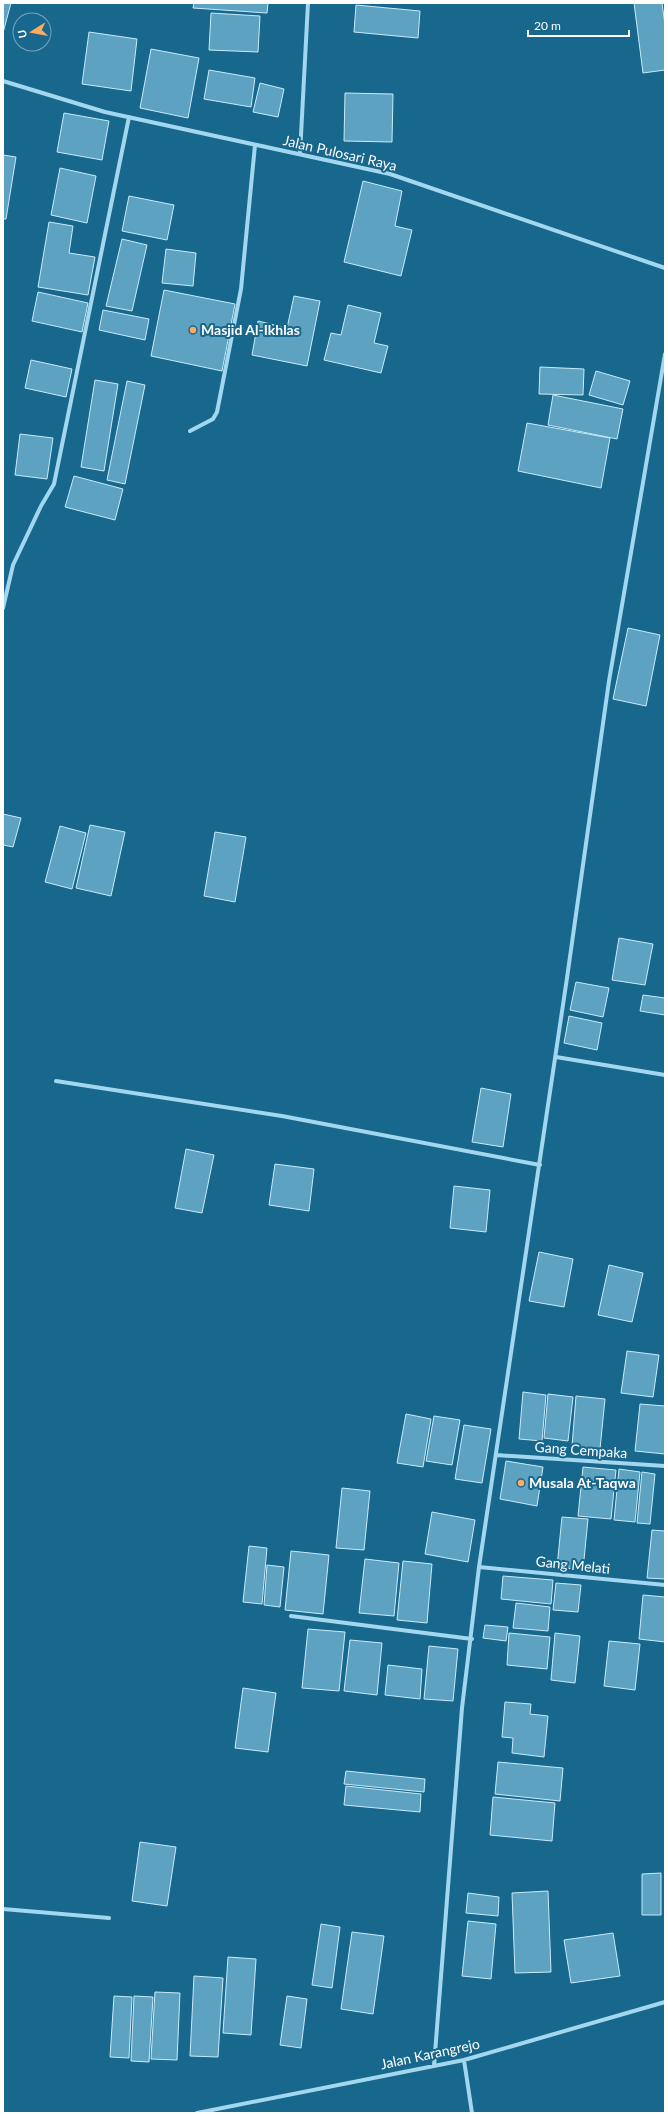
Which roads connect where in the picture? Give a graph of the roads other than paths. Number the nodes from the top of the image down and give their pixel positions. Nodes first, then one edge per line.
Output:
1 (308, 3) edge
2 (3, 81) edge
3 (129, 117) junction
4 (255, 145) junction
5 (300, 154) junction
6 (665, 268) edge
7 (665, 354) edge
8 (190, 431) dead end
9 (3, 608) edge
10 (556, 1057) junction
11 (665, 1076) edge
12 (56, 1081) dead end
13 (540, 1165) junction
14 (496, 1455) junction
15 (665, 1466) edge
16 (480, 1567) junction
17 (665, 1585) edge
18 (291, 1616) dead end
19 (472, 1639) junction
20 (3, 1909) edge
21 (109, 1918) dead end
22 (665, 2002) edge
23 (464, 2060) junction
24 (434, 2066) junction
25 (197, 2113) edge
26 (472, 2113) edge

1 - 5 street
2 - 3 street, Jalan Pulosari Raya
3 - 4 street, Jalan Pulosari Raya
3 - 9 street
4 - 5 street, Jalan Pulosari Raya
4 - 8 street
5 - 6 street, Jalan Pulosari Raya
7 - 10 street
10 - 11 street
10 - 13 street
12 - 13 street
13 - 14 street
14 - 15 street, Gang Cempaka
14 - 16 street
16 - 17 street, Gang Melati
16 - 19 street
18 - 19 street
19 - 24 street
20 - 21 street
22 - 23 street, Jalan Karangrejo
23 - 24 street, Jalan Karangrejo
23 - 26 street
24 - 25 street, Jalan Karangrejo

